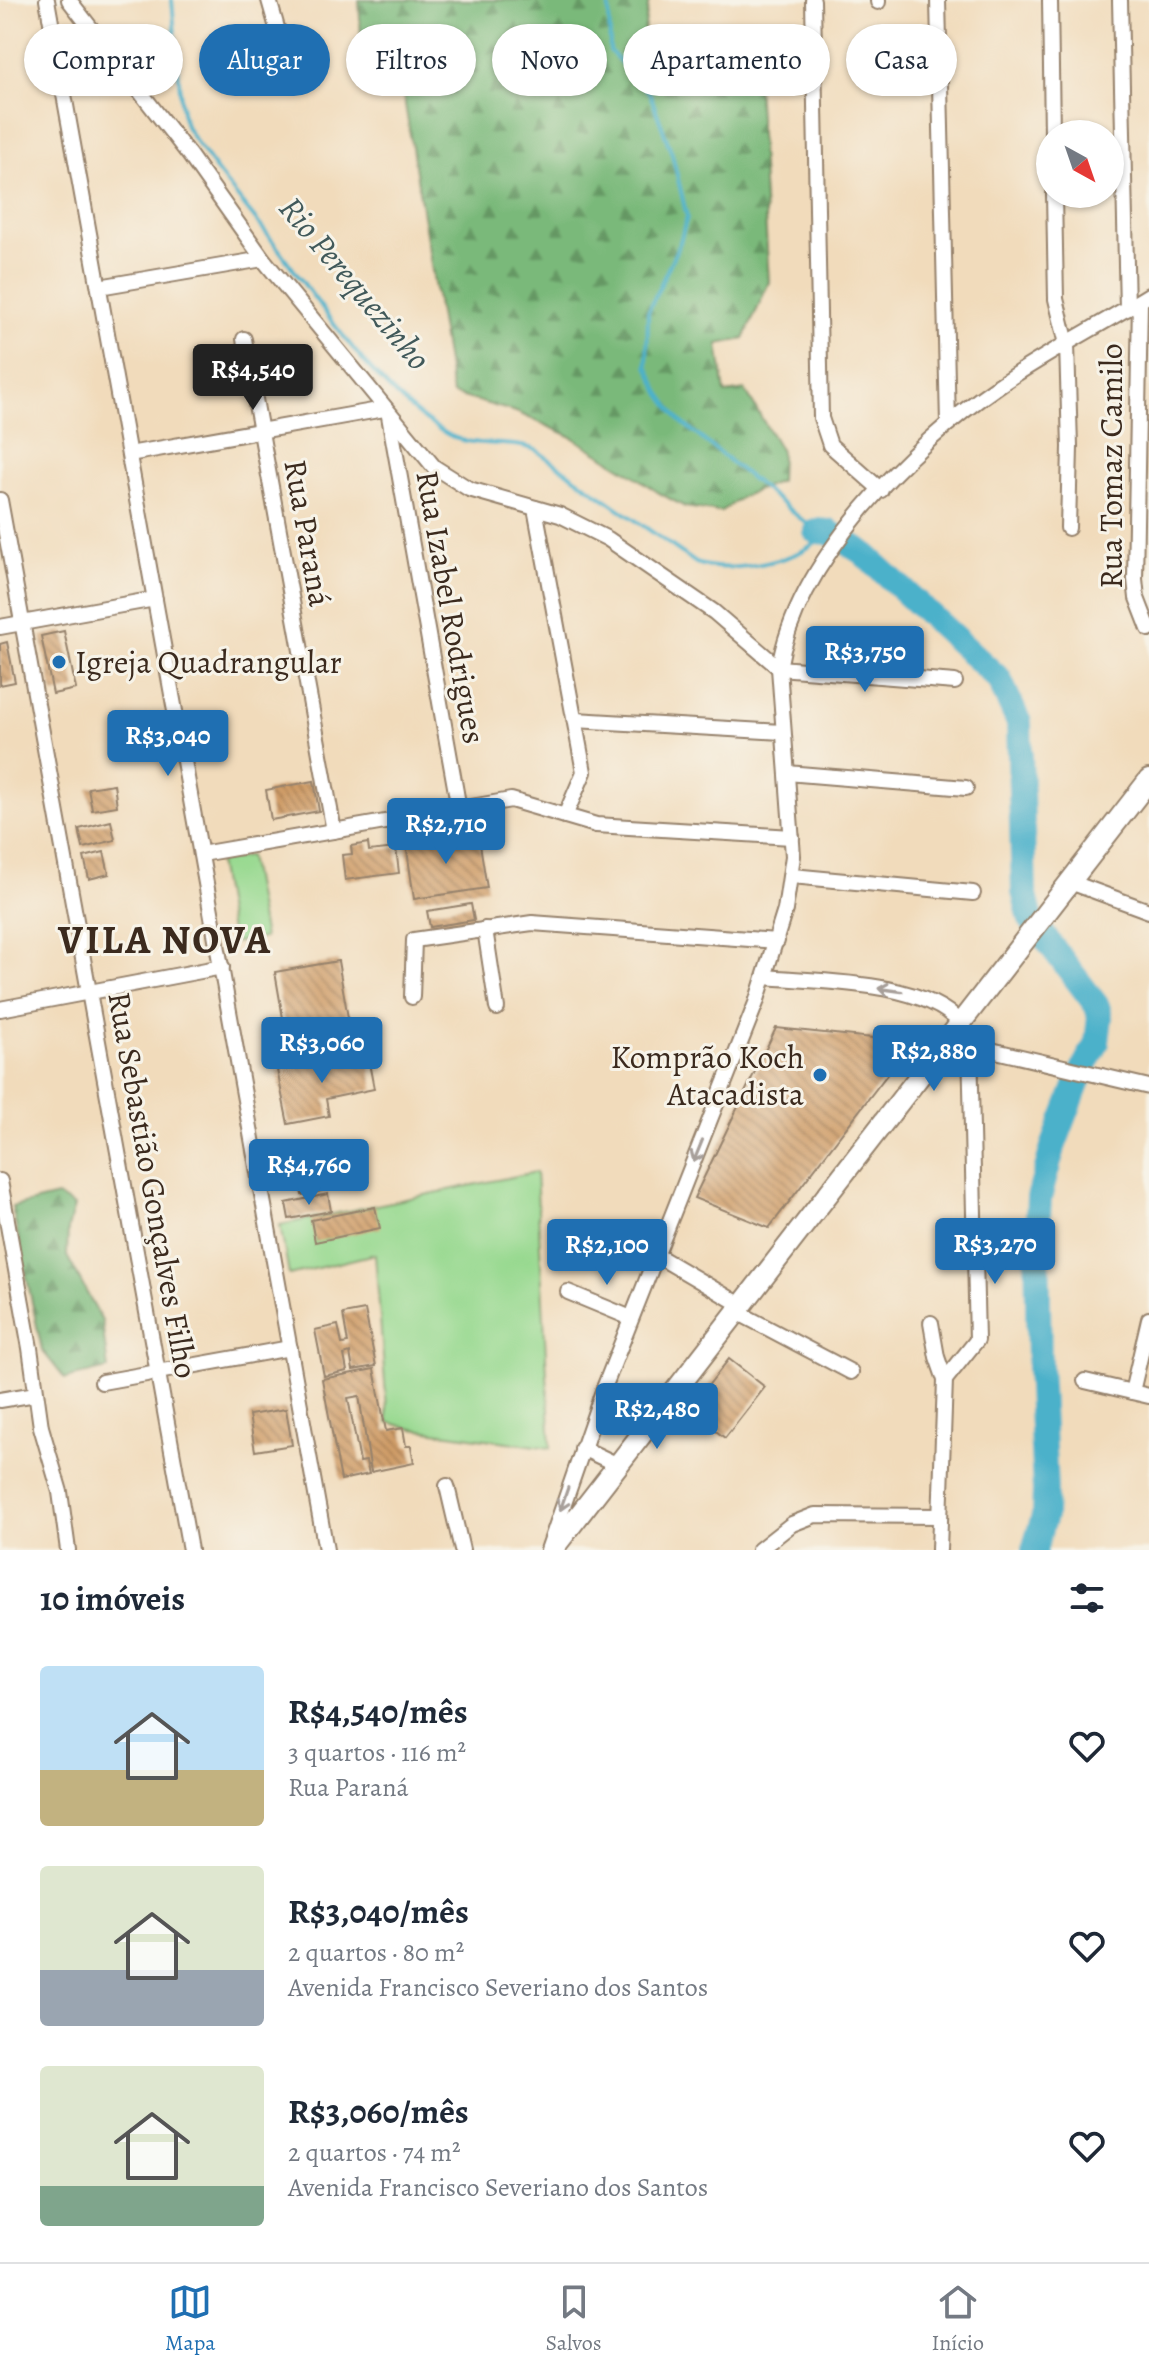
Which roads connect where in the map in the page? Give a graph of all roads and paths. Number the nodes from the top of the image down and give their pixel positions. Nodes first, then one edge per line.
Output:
1 (47, 0) edge
2 (69, 0) edge
3 (269, 0) edge
4 (813, 0) edge
5 (938, 0) edge
6 (1050, 0) edge
7 (1120, 0) edge
8 (276, 24) edge
9 (1052, 120) edge
10 (1054, 208) edge
11 (263, 259) junction
12 (99, 287) junction
13 (1139, 302) edge
14 (244, 339) dead end
15 (1067, 344) junction
16 (386, 412) junction
17 (948, 424) junction
18 (261, 430) junction
19 (129, 454) junction
20 (881, 490) junction
21 (0, 500) edge
22 (535, 508) junction
23 (1068, 528) dead end
24 (155, 599) junction
25 (22, 623) junction
26 (0, 627) edge
27 (1149, 629) edge
28 (779, 668) junction
29 (955, 682) dead end
30 (575, 720) junction
31 (782, 732) junction
32 (787, 773) junction
33 (1149, 780) edge
34 (966, 788) dead end
35 (459, 809) junction
36 (565, 816) junction
37 (334, 831) junction
38 (792, 837) junction
39 (201, 854) junction
40 (792, 876) junction
41 (1070, 882) junction
42 (973, 893) dead end
43 (1149, 911) edge
44 (485, 929) junction
45 (777, 941) junction
46 (222, 967) junction
47 (765, 977) junction
48 (89, 993) junction
49 (412, 997) dead end
50 (497, 1008) dead end
51 (0, 1009) edge
52 (960, 1023) junction
53 (970, 1045) junction
54 (1149, 1087) edge
55 (0, 1181) edge
56 (656, 1255) junction
57 (568, 1292) dead end
58 (739, 1308) junction
59 (631, 1318) junction
60 (1149, 1319) edge
61 (931, 1323) dead end
62 (290, 1348) junction
63 (158, 1372) junction
64 (851, 1372) dead end
65 (945, 1380) junction
66 (1085, 1381) dead end
67 (102, 1382) dead end
68 (1132, 1392) junction
69 (36, 1394) junction
70 (1149, 1396) edge
71 (0, 1400) edge
72 (582, 1448) junction
73 (618, 1465) junction
74 (447, 1486) dead end
75 (940, 1516) junction
76 (68, 1550) edge
77 (190, 1550) edge
78 (326, 1550) edge
79 (462, 1550) edge
80 (550, 1550) edge
81 (759, 1550) edge
82 (939, 1550) edge

1 - 12 street
2 - 11 street
3 - 8 street
4 - 20 street
5 - 17 street
6 - 9 street
7 - 13 street, Rua Tomaz Camilo
10 - 15 street
11 - 12 street
11 - 16 street
12 - 19 street
13 - 15 street
13 - 27 street, Rua Tomaz Camilo
14 - 18 street, Rua Paraná
15 - 17 street
15 - 23 street
16 - 18 street
16 - 22 street
16 - 35 street, Rua Izabel Rodrigues
17 - 20 street
18 - 19 street
18 - 37 street, Rua Paraná
19 - 24 street
20 - 28 street
21 - 25 street, Rua Sebastião Gonçalves Filho
22 - 28 street
22 - 30 street
24 - 25 street
24 - 39 street
25 - 26 street
25 - 48 street, Rua Sebastião Gonçalves Filho
28 - 29 street
28 - 31 street
30 - 31 street
30 - 36 street
31 - 32 street
32 - 34 street
32 - 38 street
33 - 41 main road
35 - 36 street
35 - 37 street
36 - 38 street
37 - 39 street
38 - 40 street
39 - 46 street
40 - 42 street
40 - 45 street
41 - 43 street
41 - 52 main road
44 - 45 street
44 - 49 street
44 - 50 street
45 - 47 street
46 - 48 street
46 - 62 street
52 -> 47 street
47 -> 56 street
48 - 51 street
48 - 63 street, Rua Sebastião Gonçalves Filho
52 - 53 street
52 - 58 main road
53 - 54 street
53 - 65 street
55 - 69 street
56 - 58 street
56 - 59 street
57 - 59 street
58 - 64 street
58 - 73 main road
59 - 72 street
60 - 68 street
61 - 65 street
62 - 63 street
62 - 78 street
63 - 67 street
63 - 77 street, Rua Sebastião Gonçalves Filho
65 - 75 street
66 - 68 street
68 - 70 street
69 - 71 street
69 - 76 street
72 - 73 street
72 -> 80 street
73 - 80 main road
74 - 79 street
75 - 81 street
75 - 82 street

